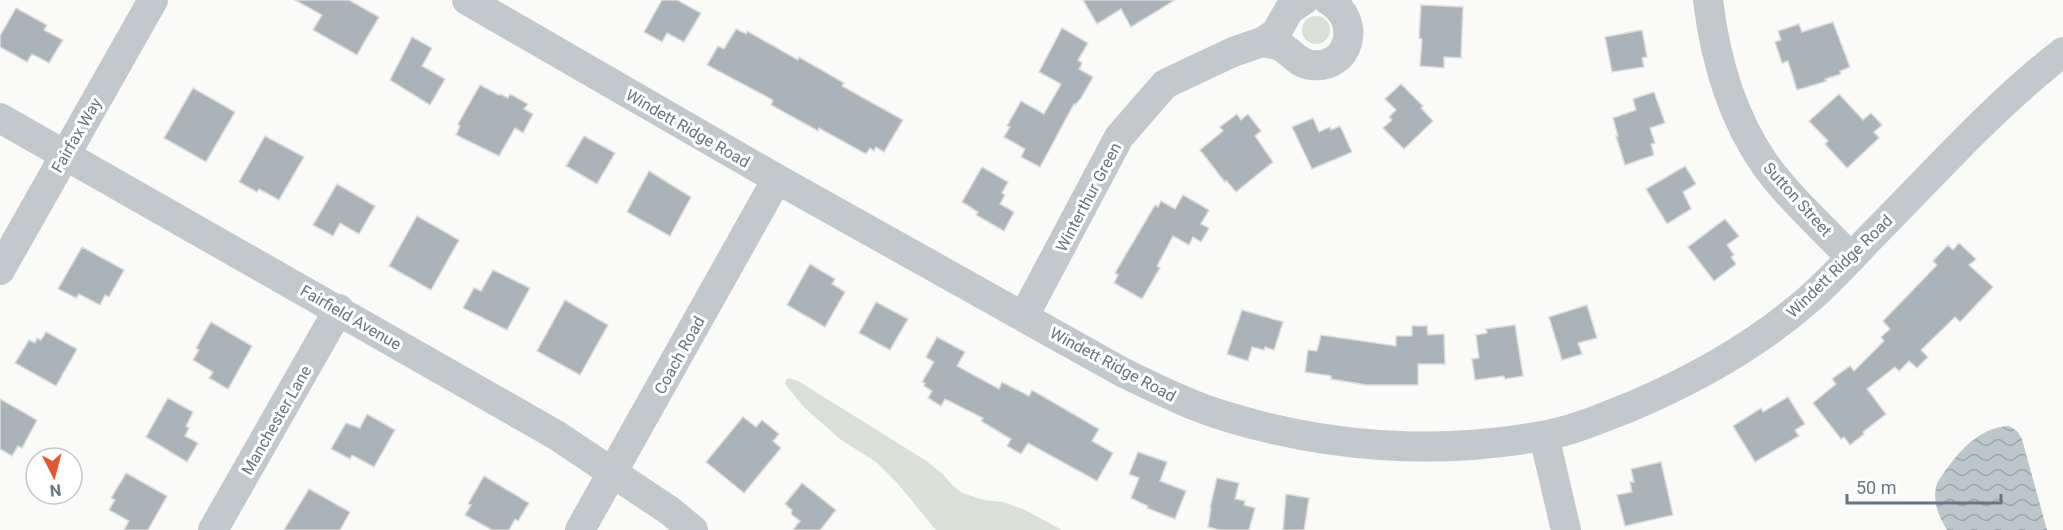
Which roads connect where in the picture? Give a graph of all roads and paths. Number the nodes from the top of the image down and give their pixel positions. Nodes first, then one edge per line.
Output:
1 (153, 0) edge
2 (467, 0) edge
3 (1304, 0) edge
4 (1328, 0) edge
5 (1708, 0) edge
6 (1262, 42) junction
7 (2063, 52) edge
8 (0, 118) edge
9 (64, 155) junction
10 (777, 179) junction
11 (1851, 258) junction
12 (0, 270) edge
13 (339, 309) junction
14 (1024, 316) junction
15 (1544, 436) junction
16 (613, 472) junction
17 (213, 530) edge
18 (580, 530) edge
19 (693, 530) edge
20 (1566, 530) edge

1 - 9 street, Fairfax Way
2 - 10 street, Windett Ridge Road
3 - 6 street, Winterthur Green
4 - 6 street
5 - 11 street, Sutton Street
6 - 14 street, Winterthur Green
7 - 11 street, Windett Ridge Road
8 - 9 street, Fairfield Avenue
9 - 12 street, Fairfax Way
9 - 13 street, Fairfield Avenue
10 - 14 street, Windett Ridge Road
10 - 16 street, Coach Road
11 - 15 street, Windett Ridge Road
13 - 16 street, Fairfield Avenue
13 - 17 street, Manchester Lane
14 - 15 street, Windett Ridge Road
15 - 20 street
16 - 18 street, Coach Road
16 - 19 street, Fairfield Avenue

